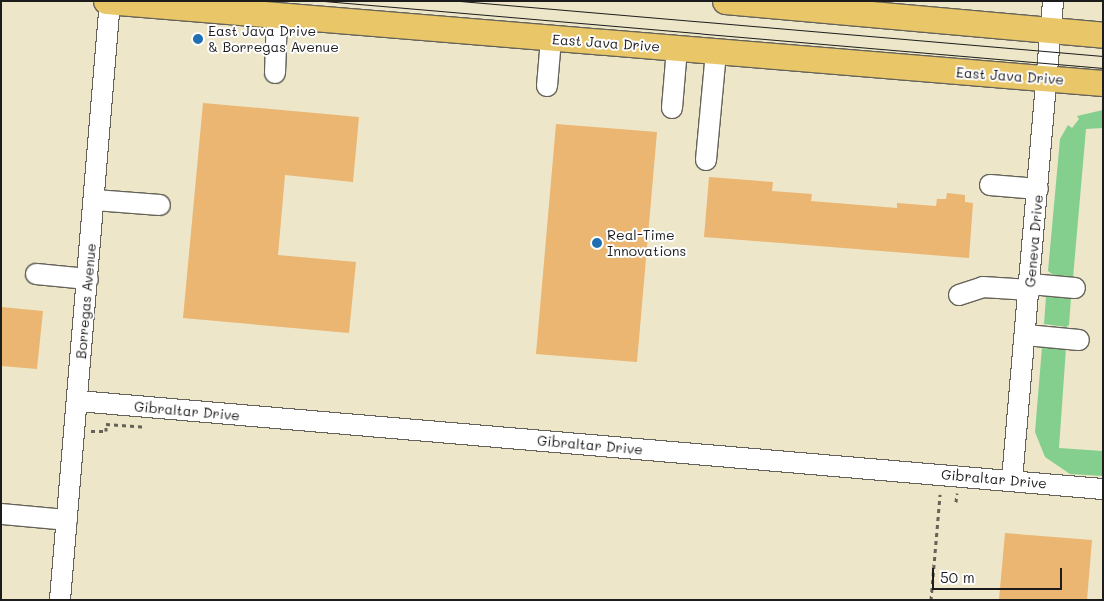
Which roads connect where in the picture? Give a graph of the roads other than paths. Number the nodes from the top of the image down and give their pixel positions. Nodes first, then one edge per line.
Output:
1 (106, 1) edge
2 (724, 1) edge
3 (1053, 1) edge
4 (110, 2) edge
5 (759, 3) edge
6 (277, 16) junction
7 (1051, 30) junction
8 (1103, 36) edge
9 (550, 39) junction
10 (677, 48) junction
11 (716, 52) junction
12 (275, 74) dead end
13 (1047, 79) junction
14 (1103, 83) edge
15 (547, 86) dead end
16 (672, 108) dead end
17 (706, 160) dead end
18 (990, 186) dead end
19 (1038, 189) junction
20 (95, 200) junction
21 (160, 205) dead end
22 (36, 274) dead end
23 (88, 279) junction
24 (1030, 287) junction
25 (1075, 288) dead end
26 (959, 295) dead end
27 (1026, 335) junction
28 (1079, 340) dead end
29 (78, 401) junction
30 (1012, 480) junction
31 (1103, 489) edge
32 (1, 514) edge
33 (67, 520) junction
34 (60, 600) edge

1 - 4 main road, East Java Drive
2 - 5 main road
3 - 7 street, Geneva Drive
4 - 6 main road, East Java Drive
4 - 20 street, Borregas Avenue
5 - 7 main road
6 - 9 main road, East Java Drive
6 - 12 street
7 - 8 main road
7 - 13 street, Geneva Drive
9 - 10 main road, East Java Drive
9 - 15 street
10 - 11 main road, East Java Drive
10 - 16 street
11 - 13 main road, East Java Drive
11 - 17 street
13 - 14 main road, East Java Drive
13 - 19 street, Geneva Drive
18 - 19 street
19 - 24 street, Geneva Drive
20 - 21 street
20 - 23 street, Borregas Avenue
22 - 23 street
23 - 29 street, Borregas Avenue
24 - 25 street
24 - 26 street
24 - 27 street, Geneva Drive
27 - 28 street
27 - 30 street, Geneva Drive
29 - 30 street, Gibraltar Drive
29 - 33 street, Borregas Avenue
30 - 31 street, Gibraltar Drive
32 - 33 street
33 - 34 street, Borregas Avenue

